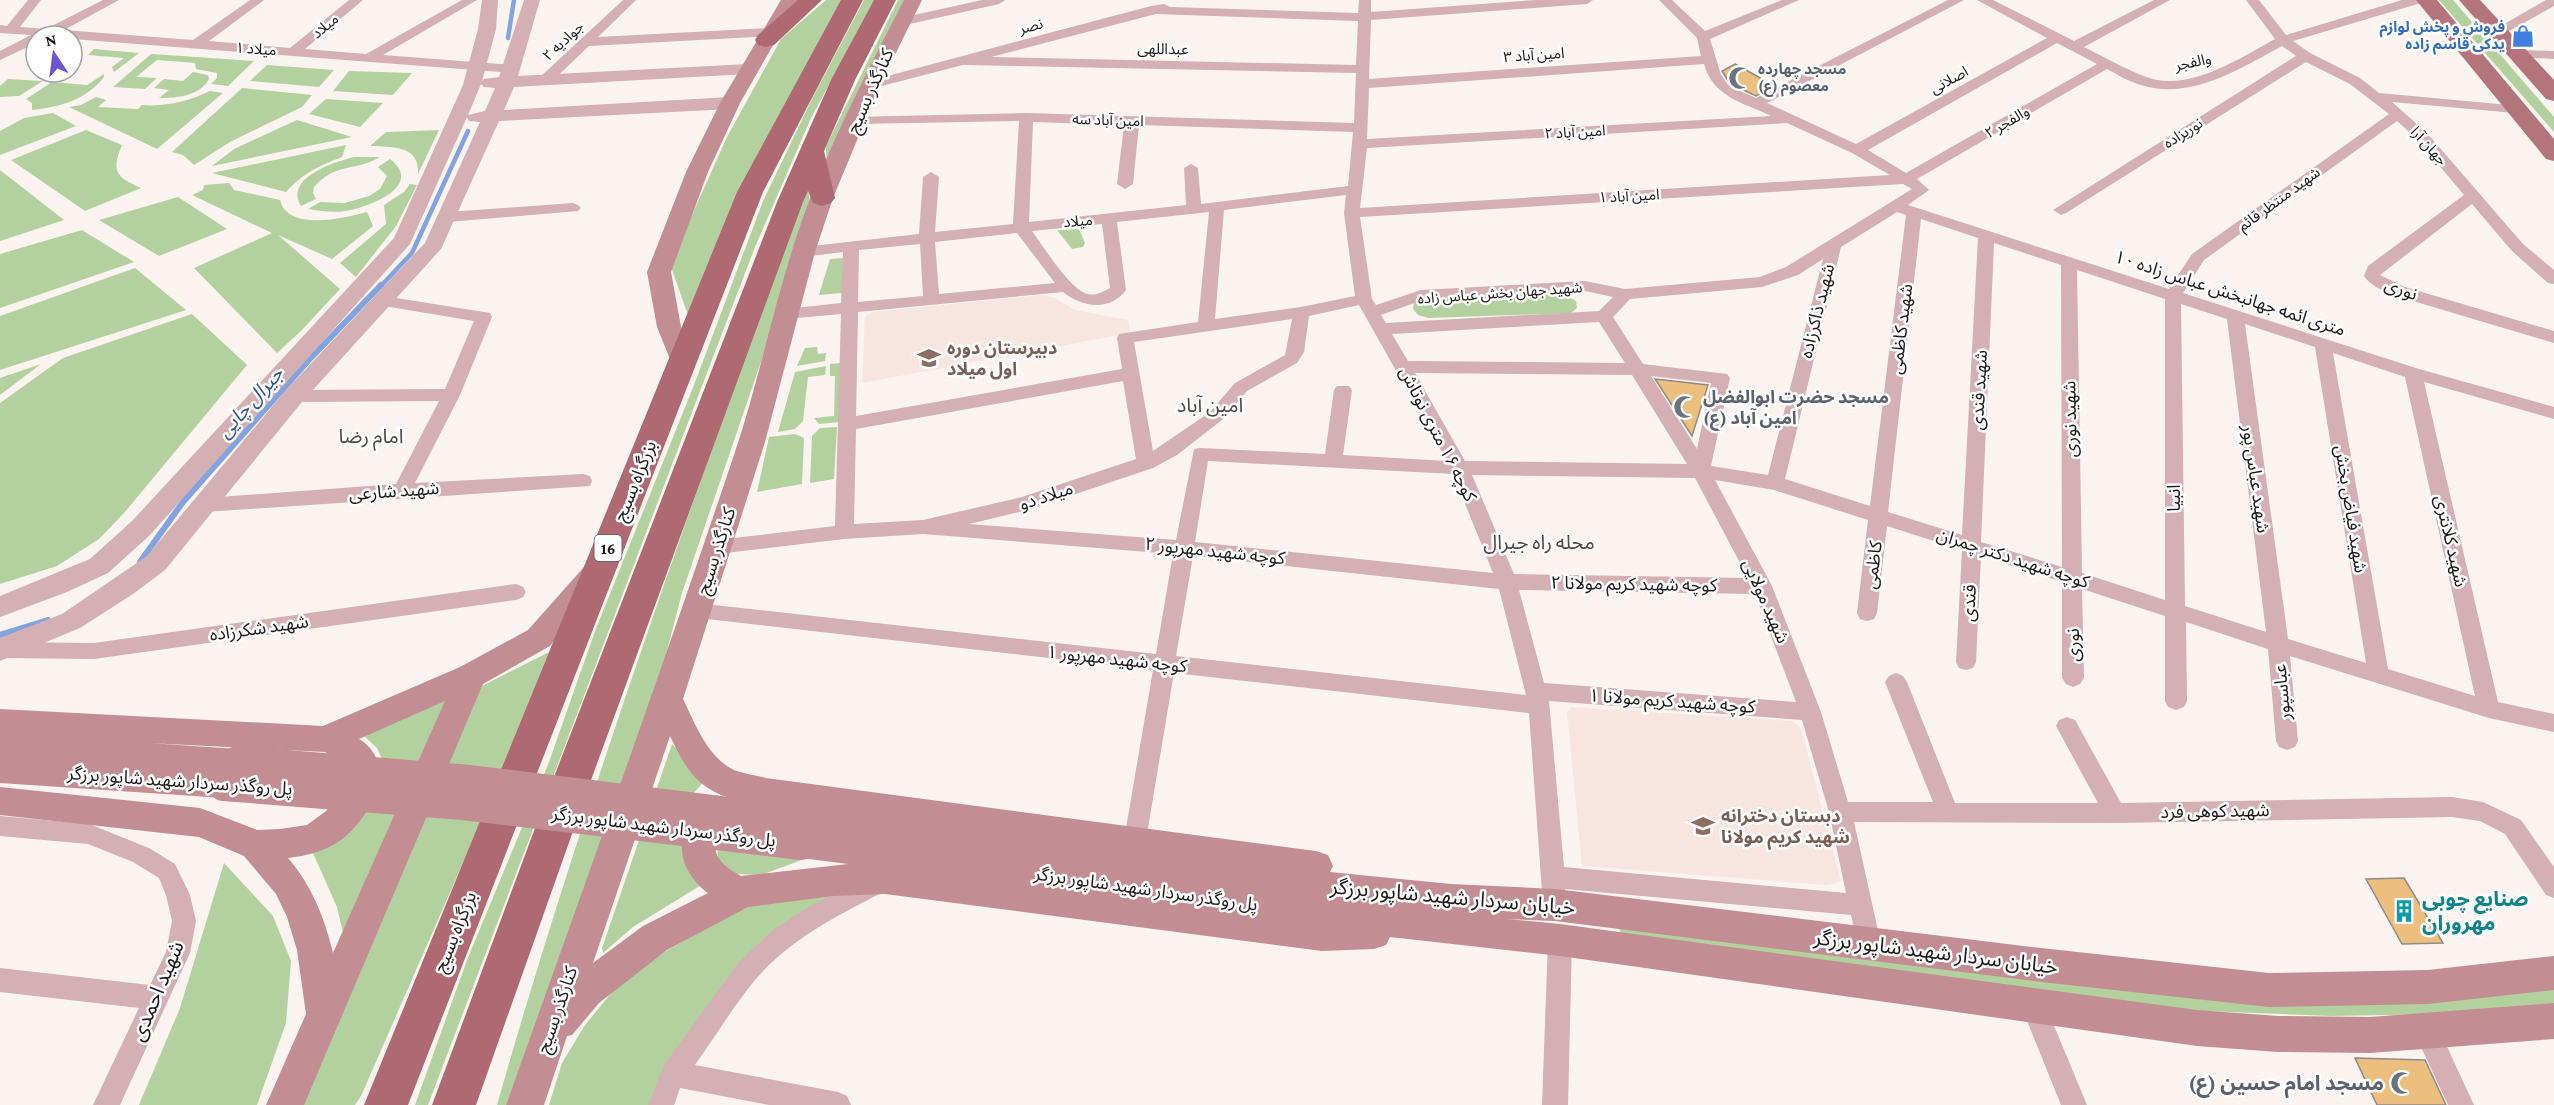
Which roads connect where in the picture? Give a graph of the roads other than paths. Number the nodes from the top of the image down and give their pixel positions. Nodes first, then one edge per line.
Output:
1 (35, 0) edge
2 (113, 0) edge
3 (258, 0) edge
4 (357, 0) edge
5 (471, 0) edge
6 (490, 0) edge
7 (533, 0) edge
8 (630, 0) edge
9 (790, 0) edge
10 (811, 0) edge
11 (852, 0) edge
12 (999, 0) edge
13 (1201, 0) edge
14 (1587, 0) edge
15 (1665, 0) edge
16 (1792, 0) edge
17 (1958, 0) edge
18 (1983, 0) edge
19 (2164, 0) edge
20 (2252, 0) edge
21 (2416, 0) edge
22 (2426, 0) edge
23 (2469, 0) edge
24 (2554, 1) edge
25 (900, 7) edge
26 (1364, 9) edge
27 (1151, 10) junction
28 (65, 24) edge
29 (5, 30) edge
30 (2499, 31) junction
31 (24, 33) edge
32 (769, 36) junction
33 (84, 38) edge
34 (1703, 38) junction
35 (2057, 38) junction
36 (2283, 40) junction
37 (586, 42) junction
38 (24, 44) edge
39 (196, 44) junction
40 (2073, 46) junction
41 (292, 52) junction
42 (2518, 54) junction
43 (2554, 55) edge
44 (0, 56) edge
45 (2305, 56) junction
46 (368, 58) junction
47 (1710, 59) junction
48 (965, 61) junction
49 (2107, 64) junction
50 (748, 69) junction
51 (509, 75) junction
52 (475, 76) junction
53 (1361, 76) junction
54 (544, 81) junction
55 (870, 86) junction
56 (2554, 94) edge
57 (2379, 97) junction
58 (730, 103) junction
59 (1757, 103) junction
60 (2515, 109) junction
61 (528, 114) junction
62 (2398, 114) junction
63 (491, 116) junction
64 (1026, 117) junction
65 (458, 118) junction
66 (1790, 119) junction
67 (857, 120) junction
68 (1132, 120) junction
69 (1360, 136) junction
70 (1857, 150) junction
71 (813, 153) junction
72 (2554, 154) edge
73 (1191, 168) dead end
74 (931, 177) dead end
75 (1906, 179) junction
76 (1125, 184) dead end
77 (1353, 190) junction
78 (2471, 197) junction
79 (822, 198) junction
80 (1894, 206) junction
81 (573, 208) dead end
82 (1217, 208) junction
83 (1194, 210) junction
84 (2061, 210) dead end
85 (1914, 212) junction
86 (1352, 213) junction
87 (448, 217) junction
88 (1109, 218) junction
89 (1021, 227) junction
90 (1986, 236) junction
91 (927, 237) junction
92 (1834, 244) junction
93 (851, 246) junction
94 (803, 252) junction
95 (2069, 262) junction
96 (2554, 279) edge
97 (1066, 287) junction
98 (1625, 294) junction
99 (2173, 296) junction
100 (931, 298) junction
101 (384, 301) junction
102 (1367, 306) junction
103 (849, 307) junction
104 (1301, 312) junction
105 (786, 314) junction
106 (2235, 315) junction
107 (1604, 316) junction
108 (1206, 325) junction
109 (1382, 329) junction
110 (2554, 337) edge
111 (2323, 344) junction
112 (683, 363) junction
113 (1403, 367) junction
114 (1635, 369) junction
115 (2413, 372) junction
116 (1129, 374) junction
117 (1343, 390) dead end
118 (451, 395) junction
119 (294, 396) junction
120 (2554, 414) edge
121 (846, 424) junction
122 (1333, 461) junction
123 (1146, 463) junction
124 (1460, 468) junction
125 (1701, 471) junction
126 (584, 481) dead end
127 (1775, 483) junction
128 (402, 490) junction
129 (205, 505) junction
130 (1879, 516) junction
131 (923, 527) junction
132 (844, 532) junction
133 (1971, 544) junction
134 (717, 547) junction
135 (1185, 548) junction
136 (600, 568) junction
137 (2072, 576) junction
138 (1507, 582) junction
139 (1762, 586) junction
140 (516, 592) dead end
141 (0, 607) edge
142 (696, 611) junction
143 (2175, 611) junction
144 (1867, 613) dead end
145 (2278, 642) junction
146 (1, 650) edge
147 (1966, 662) dead end
148 (1163, 664) junction
149 (2379, 675) junction
150 (471, 676) junction
151 (2073, 678) dead end
152 (1896, 682) dead end
153 (1537, 698) junction
154 (667, 699) junction
155 (2176, 701) dead end
156 (2489, 709) junction
157 (1810, 712) junction
158 (0, 722) edge
159 (2554, 723) edge
160 (2067, 726) dead end
161 (325, 739) junction
162 (2287, 741) dead end
163 (0, 746) edge
164 (0, 769) edge
165 (231, 773) junction
166 (766, 792) junction
167 (0, 801) edge
168 (1840, 812) junction
169 (1948, 813) junction
170 (2115, 813) junction
171 (0, 826) edge
172 (1135, 840) junction
173 (255, 845) junction
174 (885, 879) junction
175 (2554, 887) edge
176 (1554, 891) junction
177 (743, 892) junction
178 (1322, 899) joint
179 (1860, 905) junction
180 (1453, 915) junction
181 (1560, 940) junction
182 (1869, 944) junction
183 (2554, 973) edge
184 (0, 980) edge
185 (157, 998) junction
186 (2033, 1006) junction
187 (324, 1014) junction
188 (2554, 1021) edge
189 (2427, 1032) junction
190 (548, 1035) junction
191 (673, 1074) junction
192 (386, 1102) edge
193 (106, 1105) edge
194 (285, 1105) edge
195 (454, 1105) edge
196 (525, 1105) edge
197 (661, 1105) edge
198 (838, 1105) edge
199 (1555, 1105) edge
200 (2074, 1105) edge
201 (2461, 1105) edge

1 - 29 street
2 - 28 street
3 - 39 street
4 - 41 street, میلاد
5 - 46 street
6 - 52 street
7 - 51 street
8 - 37 street, جوادیه ۲
9 - 32 main road
10 - 32 highway
11 - 112 highway, بزرگراه بسیج / 16
12 - 25 street
13 - 27 street, نصر
14 - 26 street
15 - 34 street
16 - 34 street
17 - 59 street
18 - 35 street, والفجر
19 - 40 street
20 - 36 street, جهان آرا
21 - 36 street, والفجر
22 - 60 main road
23 - 30 main road
24 - 30 street
25 - 55 main road, کنارگذر بسیج
25 - 71 highway
26 - 27 street
26 - 53 street, کوچه ۱۶ متری نوتاش
27 - 48 street, نصر
29 - 31 street, میلاد ۱
30 - 42 main road
32 - 37 street
32 - 50 main road
33 - 39 street, میلاد ۱
34 - 47 street
35 - 40 street, والفجر
35 - 70 street, اصلانی
36 - 45 street, جهان آرا
36 - 49 street, والفجر
37 - 54 street, جوادیه ۲
38 - 44 street
39 - 41 street, میلاد ۱
40 - 49 street, والفجر
41 - 46 street, میلاد ۱
42 - 43 street
42 - 56 main road
45 - 57 street, جهان آرا
45 - 84 street, نوریزاده
46 - 52 street, میلاد ۱
47 - 53 street, ۳ امین آباد
47 - 59 street
48 - 53 street, عبداللهی
48 - 55 street, نصر
49 - 75 street, والفجر ۲
50 - 54 street, میلاد ۱
50 - 58 main road
51 - 52 street, میلاد ۱
51 - 54 street, میلاد ۱
51 - 63 street
52 - 65 street
53 - 69 street, کوچه ۱۶ متری نوتاش
54 - 61 street
55 - 67 main road, کنارگذر بسیج
57 - 60 street
57 - 62 street, جهان آرا
58 - 61 street
58 - 112 main road
59 - 66 street
60 - 72 main road
61 - 63 street
62 - 78 street, جهان آرا
62 - 99 street, شهید منتظر قائم
63 - 65 street
63 - 87 street
64 - 67 street, امین آباد سه
64 - 68 street, امین آباد سه
64 - 89 street
65 - 141 street
66 - 69 street, ۲ امین آباد
66 - 70 street
67 - 79 main road, کنارگذر بسیج
68 - 69 street, امین آباد سه
68 - 76 street
69 - 77 street, کوچه ۱۶ متری نوتاش
70 - 75 street
71 - 79 highway
71 - 195 highway
73 - 83 street
74 - 91 street
75 - 80 street, شهید جهان بخش عباس زاده
75 - 86 street, ۱ امین آباد
77 - 82 street, میلاد
77 - 86 street, کوچه ۱۶ متری نوتاش
78 - 96 street, جهان آرا
78 - 110 street, نوری
79 - 94 main road, کنارگذر بسیج
80 - 85 street, ۱۰ متری ائمه جهانبخش عباس زاده
80 - 92 street, شهید جهان بخش عباس زاده
81 - 87 street
82 - 83 street, میلاد
82 - 108 street
83 - 88 street, میلاد
85 - 90 street, ۱۰ متری ائمه جهانبخش عباس زاده
85 - 130 street, شهید کاظمی
86 - 102 street, کوچه ۱۶ متری نوتاش
87 - 101 street
88 - 89 street, میلاد
88 - 97 street
89 - 91 street, میلاد
89 - 97 street
90 - 95 street, ۱۰ متری ائمه جهانبخش عباس زاده
90 - 133 street, شهید قندی
91 - 93 street, میلاد
91 - 100 street
92 - 98 street, شهید جهان بخش عباس زاده
92 - 127 street, شهید ذاکرزاده
93 - 94 street, میلاد
93 - 103 street
94 - 105 main road, کنارگذر بسیج
95 - 99 street, ۱۰ متری ائمه جهانبخش عباس زاده
95 - 137 street, شهید نوری
97 - 100 street
98 - 102 street, شهید جهان بخش عباس زاده
98 - 107 street
99 - 106 street, ۱۰ متری ائمه جهانبخش عباس زاده
99 - 143 street, انبیا
100 - 103 street
101 - 118 street
101 - 119 street
102 - 104 street, شهید جهان بخش عباس زاده
102 - 109 street, کوچه ۱۶ متری نوتاش
103 - 105 street
103 - 121 street
104 - 108 street, شهید جهان بخش عباس زاده
104 - 123 street, میلاد دو
105 - 134 main road, کنارگذر بسیج
106 - 111 street, ۱۰ متری ائمه جهانبخش عباس زاده
106 - 145 street, شهید عباس پور
107 - 109 street
107 - 114 street, شهید مولایی
108 - 116 street, شهید جهان بخش عباس زاده
109 - 113 street, کوچه ۱۶ متری نوتاش
111 - 115 street, ۱۰ متری ائمه جهانبخش عباس زاده
111 - 149 street, شهید فیاض بخش
112 - 136 highway, بزرگراه بسیج / 16
113 - 114 street
113 - 124 street, کوچه ۱۶ متری نوتاش
114 - 125 street, شهید مولایی
114 - 125 street
115 - 120 street, ۱۰ متری ائمه جهانبخش عباس زاده
115 - 156 street, شهید کلانتری
116 - 121 street
116 - 123 street
117 - 122 street
118 - 119 street
118 - 128 street
119 - 129 street
121 - 132 street
122 - 124 street, کوچه شهید دکتر چمران
122 - 135 street, کوچه شهید دکتر چمران
123 - 131 street, میلاد دو
124 - 125 street, کوچه شهید دکتر چمران
124 - 138 street, کوچه ۱۶ متری نوتاش
125 - 127 street, کوچه شهید دکتر چمران
125 - 139 street, شهید مولایی
126 - 128 street, شهید شارعی
127 - 130 street, کوچه شهید دکتر چمران
128 - 129 street, شهید شارعی
129 - 146 street
130 - 133 street, کوچه شهید دکتر چمران
130 - 144 street, کاظمی
131 - 132 street, میلاد دو
131 - 135 street, کوچه شهید مهرپور ۲
132 - 134 street, میلاد دو
133 - 137 street, کوچه شهید دکتر چمران
133 - 147 street, قندی
134 - 142 main road, کنارگذر بسیج
135 - 138 street, کوچه شهید مهرپور ۲
135 - 148 street
136 - 150 main road
136 - 192 highway, بزرگراه بسیج / 16
137 - 143 street, کوچه شهید دکتر چمران
137 - 151 street, نوری
138 - 139 street, کوچه شهید کریم مولانا ۲
138 - 153 street, کوچه ۱۶ متری نوتاش
139 - 157 street, شهید مولایی
140 - 146 street, شهید شکرزاده
142 - 148 street, کوچه شهید مهرپور ۱
142 - 154 main road, کنارگذر بسیج
143 - 145 street, کوچه شهید دکتر چمران
143 - 155 street, انبیا
145 - 149 street, کوچه شهید دکتر چمران
145 - 162 street, عباسپور
148 - 153 street, کوچه شهید مهرپور ۱
148 - 172 street
149 - 156 street, کوچه شهید دکتر چمران
150 - 161 main road
150 - 187 main road
152 - 169 street
153 - 157 street, کوچه شهید کریم مولانا ۱
153 - 176 street, کوچه ۱۶ متری نوتاش
154 - 166 main road
154 - 190 main road, کنارگذر بسیج
156 - 159 street, کوچه شهید دکتر چمران
157 - 168 street, شهید مولایی
158 - 161 main road
160 - 170 street
161 - 173 main road
163 - 165 main road, پل روگذر سردار شهید شاپور برزگر
164 - 165 main road, پل روگذر سردار شهید شاپور برزگر
165 - 178 main road, پل روگذر سردار شهید شاپور برزگر, bridge
166 - 172 main road
166 - 177 main road
167 - 173 main road
168 - 169 street, شهید کوهی فرد
168 - 179 street, شهید مولایی
169 - 170 street, شهید کوهی فرد
170 - 175 street, شهید کوهی فرد
171 - 185 street, شهید احمدی
172 - 180 main road
173 - 187 main road
174 - 177 main road
174 - 180 main road
174 - 191 street
176 - 179 street
176 - 180 main road, خیابان سردار شهید شاپور برزگر
176 - 181 main road
176 - 182 main road, خیابان سردار شهید شاپور برزگر
177 - 190 main road
178 - 180 main road, خیابان سردار شهید شاپور برزگر
179 - 182 street, شهید مولایی
180 - 181 main road, خیابان سردار شهید شاپور برزگر
181 - 186 main road, خیابان سردار شهید شاپور برزگر
181 - 199 street
182 - 183 main road, خیابان سردار شهید شاپور برزگر
184 - 185 street
185 - 193 street, شهید احمدی
186 - 189 main road, خیابان سردار شهید شاپور برزگر
186 - 200 street
187 - 194 main road
188 - 189 main road, خیابان سردار شهید شاپور برزگر
189 - 201 street
190 - 196 main road, کنارگذر بسیج
191 - 197 street
191 - 198 street

